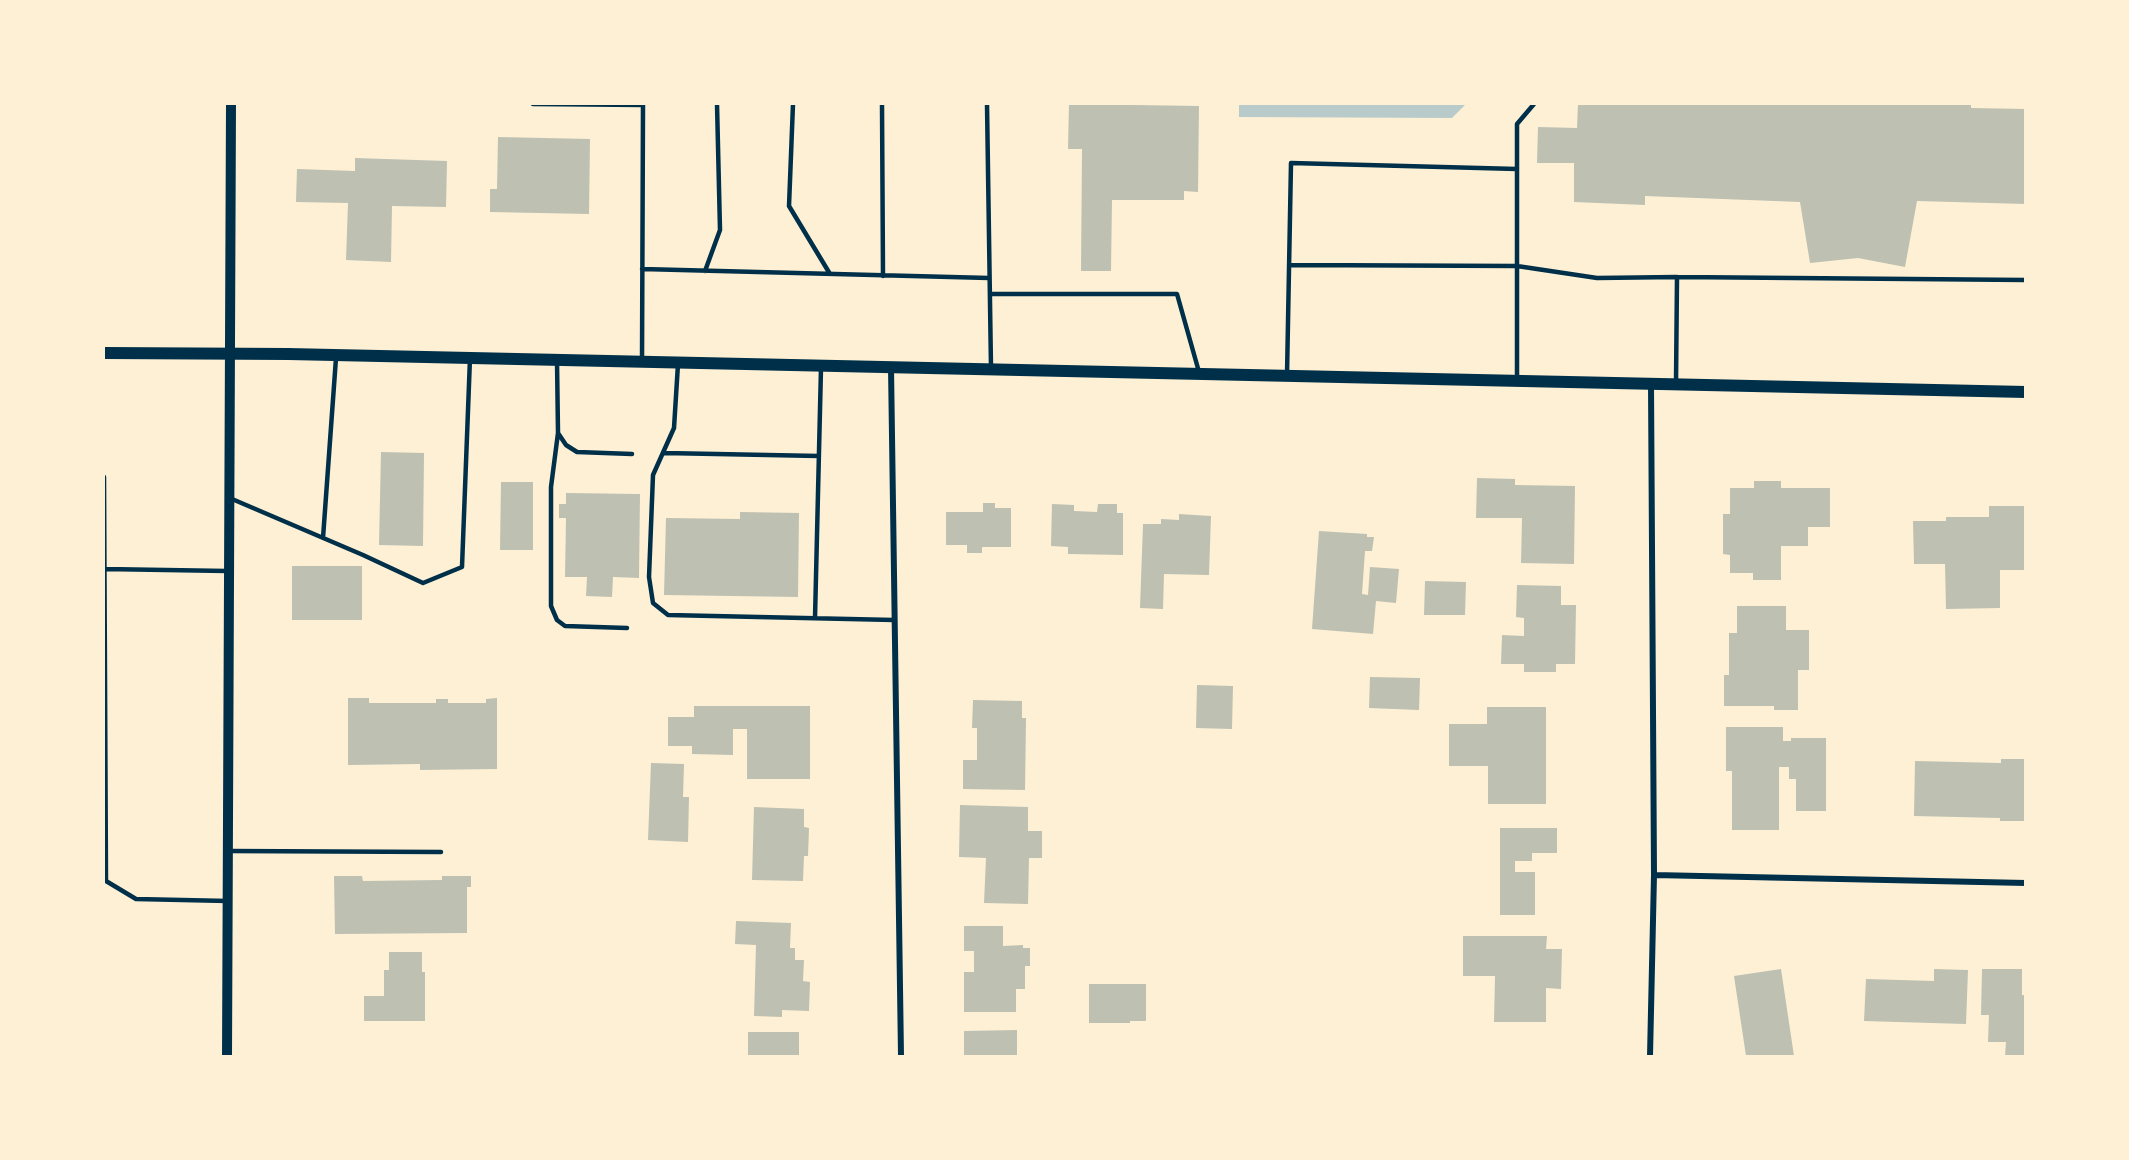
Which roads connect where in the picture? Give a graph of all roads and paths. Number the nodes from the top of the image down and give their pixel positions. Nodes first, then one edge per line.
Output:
1 (231, 104) edge
2 (533, 104) edge
3 (643, 104) edge
4 (717, 104) edge
5 (793, 104) edge
6 (882, 104) edge
7 (987, 104) edge
8 (1534, 104) edge
9 (1517, 169) junction
10 (1289, 265) junction
11 (1517, 266) junction
12 (642, 269) junction
13 (705, 271) junction
14 (830, 274) junction
15 (883, 276) junction
16 (1677, 277) junction
17 (989, 278) junction
18 (2025, 280) edge
19 (990, 294) junction
20 (104, 353) edge
21 (231, 353) junction
22 (336, 355) junction
23 (470, 358) junction
24 (557, 361) junction
25 (642, 362) junction
26 (678, 362) junction
27 (821, 366) junction
28 (891, 367) junction
29 (991, 370) junction
30 (1200, 375) junction
31 (1287, 376) junction
32 (1517, 382) junction
33 (1651, 385) junction
34 (1676, 386) junction
35 (2025, 392) edge
36 (558, 433) junction
37 (664, 453) junction
38 (632, 454) dead end
39 (819, 456) junction
40 (104, 477) edge
41 (230, 499) junction
42 (323, 538) junction
43 (104, 569) edge
44 (230, 572) junction
45 (815, 618) junction
46 (894, 620) junction
47 (627, 628) dead end
48 (228, 851) junction
49 (441, 852) dead end
50 (1654, 874) junction
51 (105, 881) edge
52 (2025, 883) edge
53 (228, 901) junction
54 (227, 1056) edge
55 (901, 1056) edge
56 (1650, 1056) edge

1 - 21 street
2 - 3 lane
3 - 12 lane
4 - 13 lane
5 - 14 lane
6 - 15 lane
7 - 17 lane
8 - 9 lane
9 - 10 lane
9 - 11 lane
10 - 11 lane
10 - 31 lane
11 - 16 lane
11 - 32 lane
12 - 13 lane
12 - 25 lane
13 - 14 lane
14 - 15 lane
15 - 17 lane
16 - 18 lane
16 - 34 lane
17 - 19 lane
19 - 29 lane
19 - 30 lane
20 - 21 main road
21 - 22 main road
21 - 41 street
22 - 23 main road
22 - 42 lane
23 - 24 main road
23 - 42 lane
24 - 25 main road
24 - 36 lane
25 - 26 main road
26 - 27 main road
26 - 37 lane
27 - 28 main road
27 - 39 lane
28 - 29 main road
28 - 46 street
29 - 30 main road
30 - 31 main road
31 - 32 main road
32 - 33 main road
33 - 34 main road
33 - 50 street
34 - 35 main road
36 - 38 lane
36 - 47 lane
37 - 39 lane
37 - 45 lane
39 - 45 lane
40 - 43 lane
41 - 42 lane
41 - 44 street
43 - 44 lane
43 - 51 lane
44 - 48 street
45 - 46 lane
46 - 55 street
48 - 49 lane
48 - 53 street
50 - 52 street
50 - 56 street
51 - 53 lane
53 - 54 street

